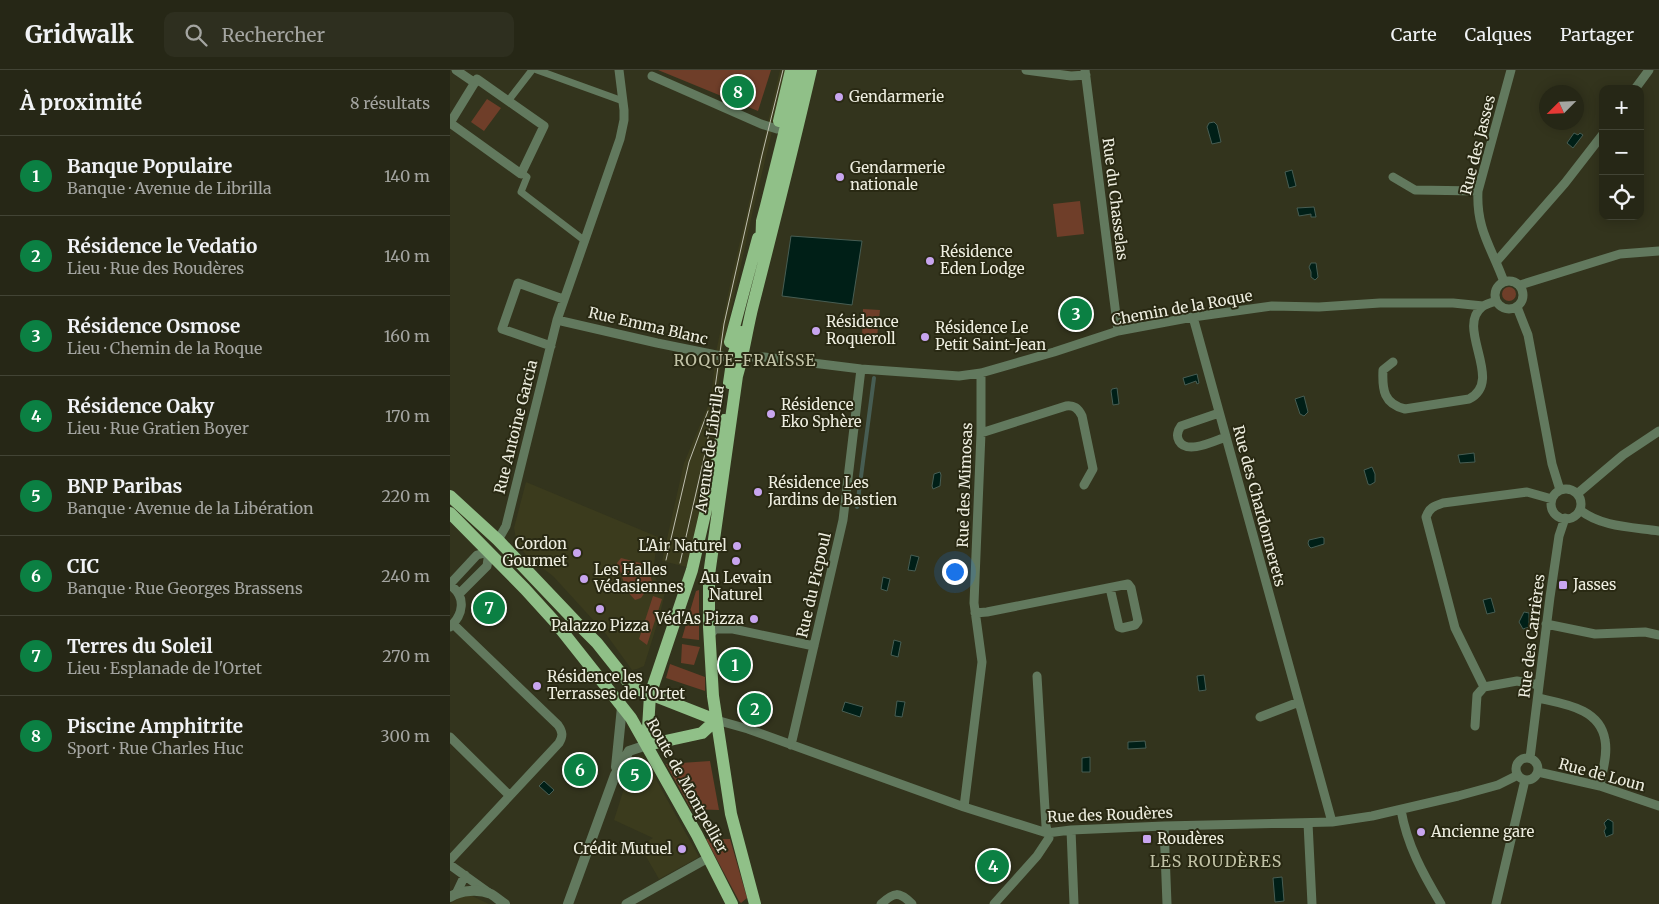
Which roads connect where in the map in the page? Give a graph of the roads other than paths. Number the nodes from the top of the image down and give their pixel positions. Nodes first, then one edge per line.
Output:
1 (456, 70) edge
2 (532, 70) edge
3 (537, 70) edge
4 (619, 70) edge
5 (791, 70) edge
6 (800, 70) edge
7 (811, 70) edge
8 (1026, 70) edge
9 (1512, 70) edge
10 (1649, 70) edge
11 (1086, 72) edge
12 (652, 76) dead end
13 (475, 83) junction
14 (1639, 85) edge
15 (508, 100) junction
16 (620, 100) dead end
17 (786, 132) junction
18 (1599, 139) edge
19 (522, 173) junction
20 (1393, 177) dead end
21 (1478, 191) junction
22 (585, 241) junction
23 (1659, 250) edge
24 (1496, 262) junction
25 (1504, 282) junction
26 (1520, 285) junction
27 (563, 299) junction
28 (1496, 301) junction
29 (1483, 306) junction
30 (1518, 307) junction
31 (1193, 317) junction
32 (557, 320) junction
33 (1118, 331) junction
34 (551, 346) junction
35 (734, 356) junction
36 (1393, 362) dead end
37 (861, 369) junction
38 (981, 373) junction
39 (1219, 414) junction
40 (1659, 431) edge
41 (981, 433) junction
42 (1226, 437) junction
43 (1084, 485) dead end
44 (1560, 490) junction
45 (1577, 494) junction
46 (450, 496) edge
47 (1552, 498) junction
48 (1580, 510) junction
49 (450, 513) edge
50 (1565, 518) junction
51 (1659, 531) edge
52 (498, 540) junction
53 (489, 552) junction
54 (450, 584) edge
55 (1110, 588) junction
56 (459, 594) junction
57 (975, 613) junction
58 (1546, 624) junction
59 (452, 626) edge
60 (1659, 635) edge
61 (709, 636) junction
62 (814, 646) junction
63 (1037, 676) dead end
64 (1539, 685) junction
65 (1484, 687) junction
66 (650, 694) junction
67 (1538, 698) junction
68 (1299, 702) junction
69 (622, 707) junction
70 (1260, 717) dead end
71 (716, 720) junction
72 (1476, 726) dead end
73 (450, 738) edge
74 (647, 745) junction
75 (791, 745) junction
76 (1530, 758) junction
77 (1538, 772) junction
78 (615, 775) junction
79 (1521, 777) junction
80 (1600, 786) junction
81 (509, 795) junction
82 (1659, 806) edge
83 (964, 807) junction
84 (1401, 810) junction
85 (1332, 822) junction
86 (1308, 823) junction
87 (1164, 826) junction
88 (1071, 830) junction
89 (1047, 833) junction
90 (708, 858) junction
91 (450, 860) edge
92 (450, 865) edge
93 (466, 875) junction
94 (454, 894) edge
95 (491, 894) junction
96 (505, 904) edge
97 (570, 904) edge
98 (626, 904) edge
99 (732, 904) edge
100 (755, 904) edge
101 (881, 904) edge
102 (912, 904) edge
103 (994, 904) edge
104 (1074, 904) edge
105 (1167, 904) edge
106 (1312, 904) edge
107 (1441, 904) edge
108 (1496, 904) edge

1 - 13 street
2 - 15 street
3 - 16 street
4 - 22 street, Rue Antoine Garcia
5 - 17 main road
6 - 17 main road, Avenue de Librilla
7 - 17 main road, Avenue de Librilla
8 - 11 street
9 - 21 street, Rue des Jasses
10 - 14 street
11 - 33 street, Rue du Chasselas
12 - 17 street
13 - 15 street
13 - 19 street
15 - 19 street
17 - 35 main road, Avenue de Librilla
17 - 35 main road, Avenue de Librilla
18 - 24 street
19 - 22 street
20 - 21 street
21 - 24 street, Rue des Jasses
22 - 27 street, Rue Antoine Garcia
23 - 26 street
24 - 25 street, Rue des Jasses
25 - 26 street
25 - 28 street
26 - 30 street
27 - 32 street, Rue Antoine Garcia
27 - 34 street
28 - 29 street
28 - 30 street
29 - 31 street, Chemin de la Roque
29 - 36 street
30 - 44 street
31 - 33 street, Chemin de la Roque
31 - 39 street, Rue des Chardonnerets
32 - 34 street, Rue Antoine Garcia
32 - 35 street, Rue Emma Blanc
33 - 38 street, Chemin de la Roque
34 - 52 street, Rue Antoine Garcia
35 - 37 street, Chemin de la Roque
35 - 61 main road, Avenue de Librilla
35 - 66 main road, Avenue de Librilla
37 - 38 street, Chemin de la Roque
37 - 62 street, Rue du Picpoul
38 - 41 street, Rue des Mimosas
39 - 42 street, Rue des Chardonnerets
39 - 42 street
40 - 45 street
41 - 43 street
41 - 57 street, Rue des Mimosas
42 - 68 street, Rue des Chardonnerets
44 - 45 street
44 - 47 street
45 - 48 street
46 - 52 main road
47 - 50 street
47 - 65 street
48 - 50 street
48 - 51 street
49 - 53 main road, Route de Montpellier
50 - 58 street, Rue des Carrières
52 - 53 main road
52 - 66 main road
53 - 54 street
53 - 56 street
53 - 69 main road, Route de Montpellier
54 - 56 street
55 - 55 street
55 - 57 street
56 - 59 street
57 - 83 street, Rue des Mimosas
58 - 60 street
58 - 64 street, Rue des Carrières
59 - 81 street
61 - 62 street
61 - 71 main road, Avenue de Librilla
62 - 75 street, Rue du Picpoul
63 - 89 street
64 - 65 street
64 - 67 street, Rue des Carrières
65 - 72 street
66 - 71 main road
66 - 74 main road, Avenue de Librilla
67 - 76 street, Rue des Carrières
67 - 80 street
68 - 70 street
68 - 85 street, Rue des Chardonnerets
69 - 74 main road, Route de Montpellier
69 - 78 street
71 - 74 main road
71 - 75 street, Rue des Roudères
71 - 100 main road, Route de Montpellier
73 - 81 street
74 - 78 street
74 - 90 main road, Route de Montpellier
75 - 83 street, Rue des Roudères
76 - 77 street
76 - 79 street
77 - 79 street
77 - 80 street, Rue de Loun
78 - 97 street
79 - 84 street, Rue des Roudères
79 - 108 street
80 - 82 street, Rue de Loun
81 - 91 street
83 - 89 street, Rue des Roudères
84 - 85 street, Rue des Roudères
84 - 107 street
85 - 86 street, Rue des Roudères
86 - 87 street, Rue des Roudères
86 - 106 street
87 - 88 street, Rue des Roudères
87 - 105 street
88 - 89 street, Rue des Roudères
88 - 104 street
89 - 103 street
90 - 98 street
90 - 99 main road, Route de Montpellier
92 - 93 street
93 - 94 street
93 - 95 street
94 - 95 street
95 - 96 street
101 - 102 street

